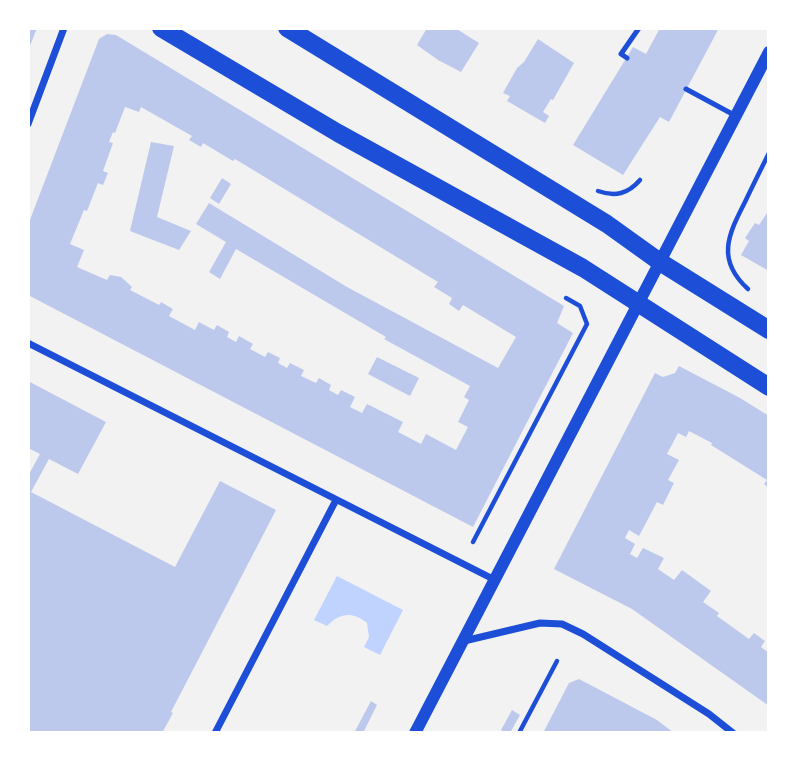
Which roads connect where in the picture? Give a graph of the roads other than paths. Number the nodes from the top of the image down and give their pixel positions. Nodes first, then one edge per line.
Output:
1 (64, 28) edge
2 (161, 28) edge
3 (287, 28) edge
4 (639, 28) edge
5 (769, 52) edge
6 (627, 58) dead end
7 (763, 76) edge
8 (687, 89) dead end
9 (736, 116) junction
10 (28, 124) edge
11 (660, 262) junction
12 (638, 304) junction
13 (769, 330) edge
14 (28, 343) edge
15 (769, 387) edge
16 (336, 500) junction
17 (495, 580) junction
18 (463, 641) junction
19 (215, 733) edge
20 (415, 733) edge
21 (733, 733) edge

1 - 10 street
2 - 12 main road
3 - 11 main road
4 - 6 lane
5 - 7 street
7 - 9 street
8 - 9 lane
9 - 11 street
11 - 12 street
11 - 13 main road
12 - 15 main road
12 - 17 street
14 - 16 street
16 - 17 street
16 - 19 street
17 - 18 street
18 - 20 street
18 - 21 street

